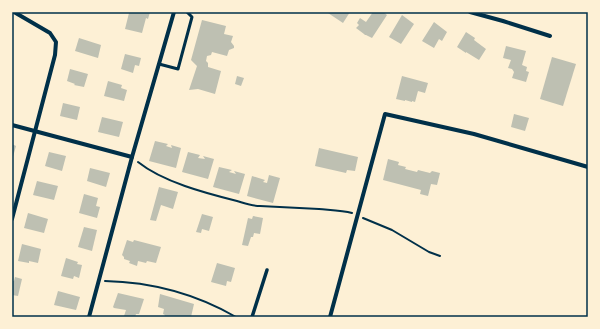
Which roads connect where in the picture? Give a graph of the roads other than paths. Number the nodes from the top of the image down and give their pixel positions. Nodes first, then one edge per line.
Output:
1 (14, 12) edge
2 (174, 12) edge
3 (187, 12) edge
4 (470, 12) edge
5 (550, 36) dead end
6 (159, 64) junction
7 (12, 125) edge
8 (34, 130) junction
9 (132, 157) junction
10 (588, 167) edge
11 (12, 219) edge
12 (267, 270) dead end
13 (89, 317) edge
14 (252, 317) edge
15 (330, 317) edge

1 - 8 street
2 - 6 street
3 - 6 lane
4 - 5 street
6 - 9 street
7 - 8 street
8 - 9 street
8 - 11 street
9 - 13 street
10 - 15 street
12 - 14 street

